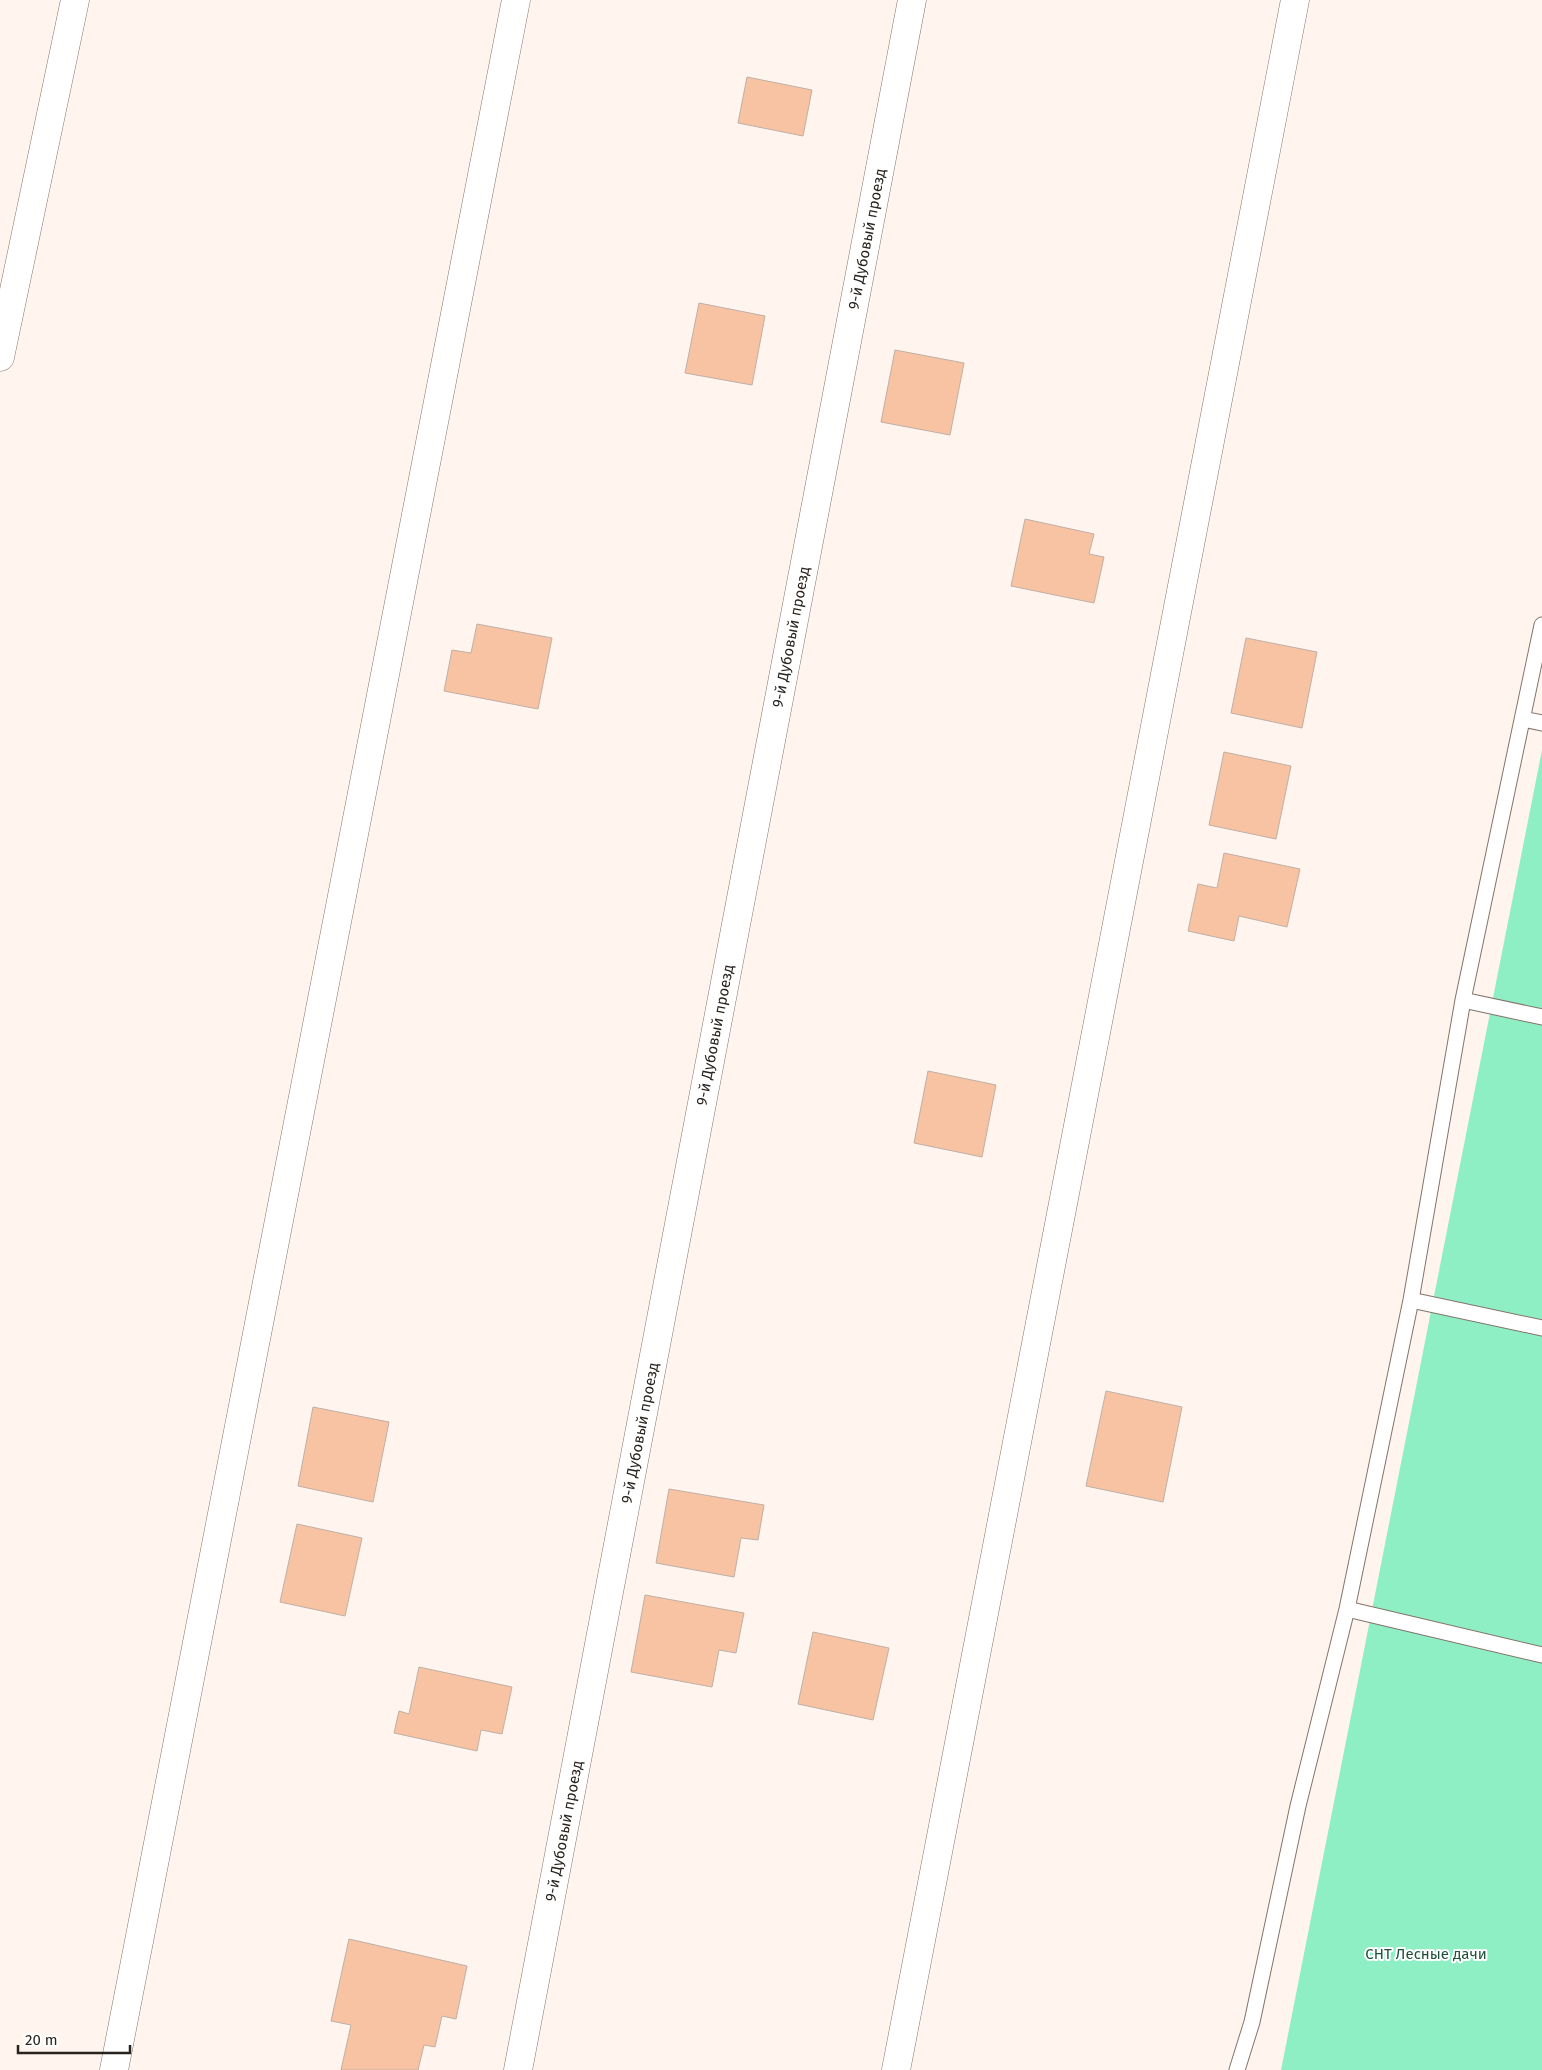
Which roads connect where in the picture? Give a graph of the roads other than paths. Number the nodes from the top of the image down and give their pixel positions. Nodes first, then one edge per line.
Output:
1 (75, 0) edge
2 (516, 0) edge
3 (912, 0) edge
4 (1295, 0) edge
5 (0, 357) edge
6 (1542, 625) edge
7 (1523, 719) junction
8 (1542, 723) edge
9 (1463, 1000) junction
10 (1542, 1017) edge
11 (1411, 1300) junction
12 (1542, 1328) edge
13 (1347, 1609) junction
14 (1542, 1655) edge
15 (114, 2070) edge
16 (518, 2070) edge
17 (896, 2070) edge
18 (1237, 2070) edge

1 - 5 street
2 - 15 street
3 - 16 street, 9-й Дубовый проезд
4 - 17 street
6 - 7 lane
7 - 8 lane
7 - 9 lane
9 - 10 lane
9 - 11 lane
11 - 12 lane
11 - 13 lane
13 - 14 lane
13 - 18 lane

